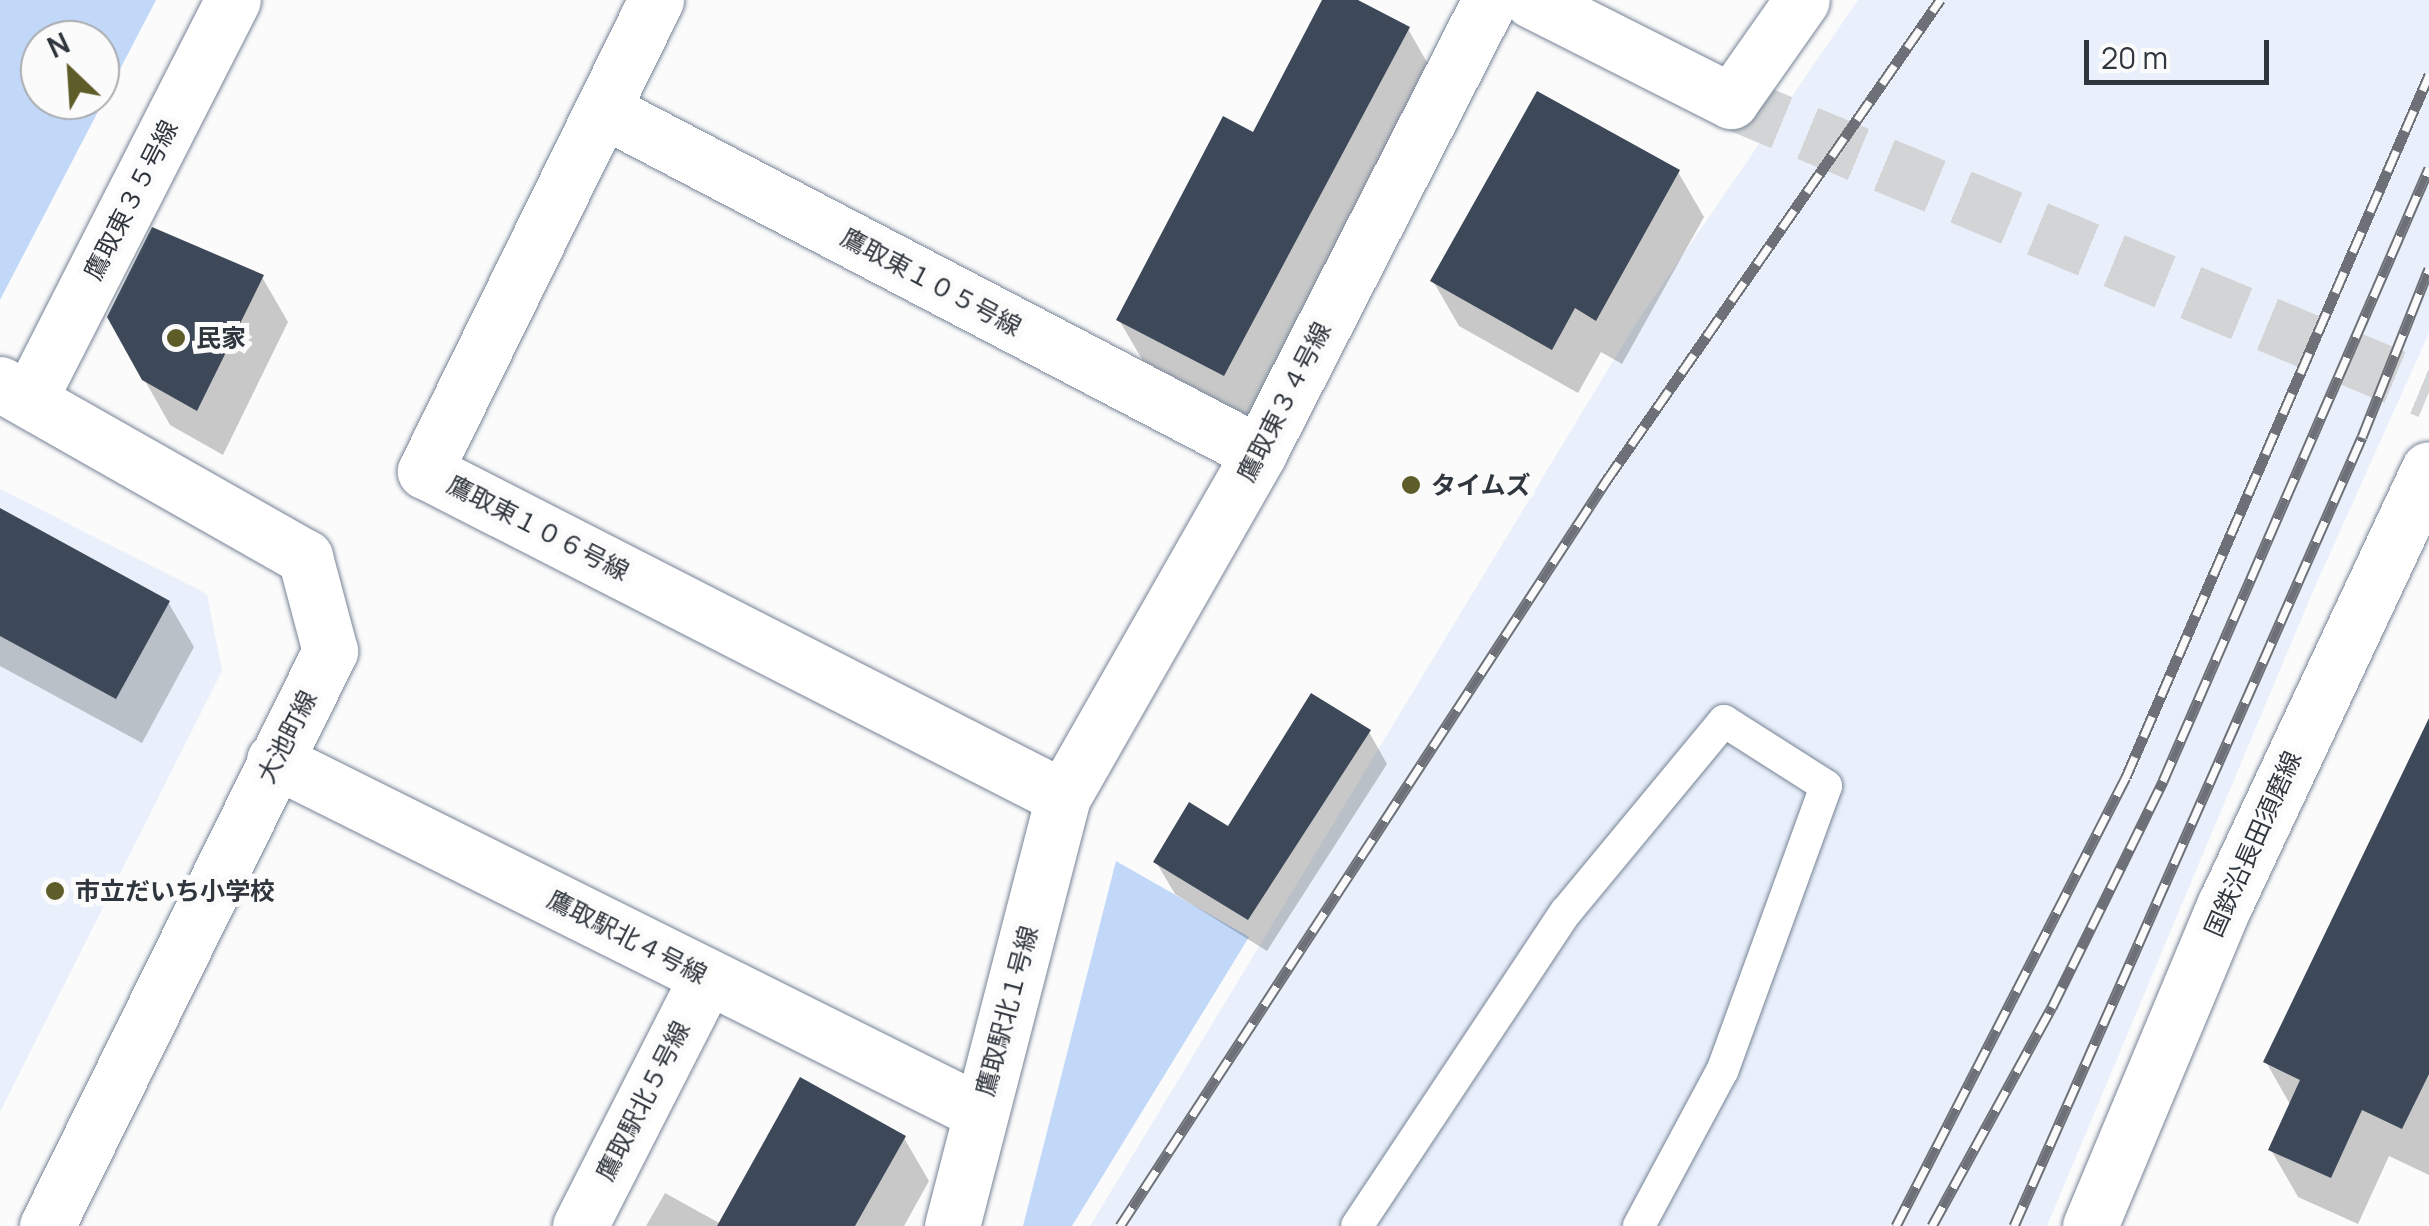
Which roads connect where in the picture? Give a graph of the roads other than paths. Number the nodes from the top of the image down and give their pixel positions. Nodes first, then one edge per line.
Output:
1 (233, 0) edge
2 (656, 0) edge
3 (1490, 0) edge
4 (1531, 0) edge
5 (1802, 0) edge
6 (603, 110) junction
7 (14, 392) edge
8 (1260, 453) junction
9 (2429, 468) edge
10 (274, 760) junction
11 (1063, 797) junction
12 (707, 977) junction
13 (980, 1112) junction
14 (47, 1226) edge
15 (580, 1226) edge
16 (952, 1226) edge
17 (1356, 1226) edge
18 (1639, 1226) edge
19 (2090, 1226) edge

1 - 7 street, 鷹取東３５号線
2 - 6 street, 鷹取東１０６号線
3 - 8 street, 鷹取東３４号線
4 - 5 street
6 - 8 street, 鷹取東１０５号線
6 - 11 street, 鷹取東１０６号線
7 - 10 street, 大池町線
8 - 11 street, 鷹取東３４号線
9 - 19 street, 国鉄沿長田須磨線
10 - 12 street, 鷹取駅北４号線
10 - 14 street, 大池町線
11 - 13 street, 鷹取駅北１号線
12 - 13 street, 鷹取駅北４号線
12 - 15 street, 鷹取駅北５号線
13 - 16 street, 鷹取駅北１号線
17 - 18 lane

